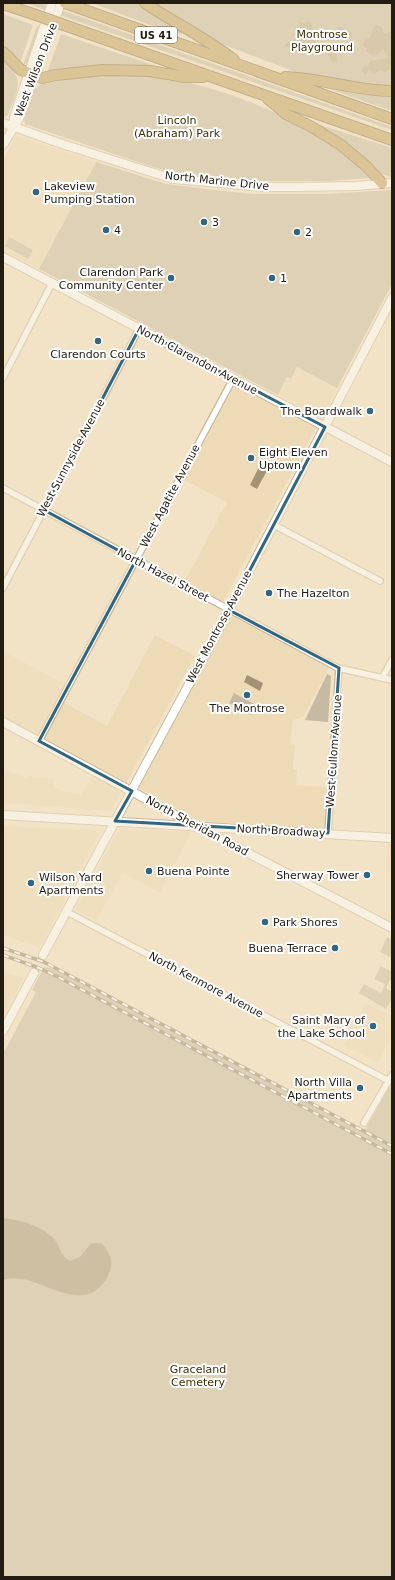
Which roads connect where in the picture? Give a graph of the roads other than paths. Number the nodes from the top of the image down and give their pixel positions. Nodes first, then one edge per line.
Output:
1 (52, 3) edge
2 (145, 3) edge
3 (3, 4) edge
4 (66, 4) edge
5 (3, 52) edge
6 (241, 65) junction
7 (32, 74) junction
8 (209, 76) junction
9 (275, 77) junction
10 (392, 91) edge
11 (263, 95) junction
12 (392, 118) edge
13 (3, 123) edge
14 (13, 126) junction
15 (392, 140) edge
16 (3, 145) edge
17 (387, 183) edge
18 (3, 257) edge
19 (52, 283) junction
20 (392, 298) edge
21 (139, 329) junction
22 (3, 378) edge
23 (233, 379) junction
24 (325, 427) junction
25 (392, 462) edge
26 (3, 488) edge
27 (44, 510) junction
28 (274, 525) junction
29 (136, 560) junction
30 (380, 580) dead end
31 (3, 588) edge
32 (229, 610) junction
33 (392, 660) edge
34 (339, 668) junction
35 (382, 678) junction
36 (392, 680) edge
37 (3, 722) edge
38 (39, 741) junction
39 (132, 791) junction
40 (3, 815) edge
41 (115, 822) junction
42 (194, 825) junction
43 (328, 833) junction
44 (392, 838) edge
45 (67, 912) junction
46 (392, 928) edge
47 (43, 955) tunnel mouth
48 (34, 973) tunnel mouth
49 (3, 1031) edge
50 (392, 1075) edge
51 (388, 1080) junction
52 (364, 1123) dead end

1 - 7 main road, West Wilson Drive
2 - 6 highway
3 - 8 highway, US 41, bridge
4 - 6 highway, US 41
4 - 7 main road, West Wilson Drive
5 - 7 highway
6 - 9 highway, US 41
7 - 8 highway
7 - 14 main road, West Wilson Drive
8 - 11 highway, US 41
9 - 10 highway
9 - 12 highway, US 41
11 - 15 highway, US 41
11 - 17 highway
13 - 14 main road, North Marine Drive
14 - 16 main road, West Wilson Drive
14 - 17 main road, North Marine Drive
18 - 19 main road, North Clarendon Avenue
19 - 21 main road, North Clarendon Avenue
19 - 22 street
20 - 24 main road, West Montrose Avenue
21 - 23 main road, North Clarendon Avenue
21 - 27 street, West Sunnyside Avenue
23 - 24 main road, North Clarendon Avenue
23 - 29 street, West Agatite Avenue
24 - 25 main road, North Clarendon Avenue
24 - 28 main road, West Montrose Avenue
26 - 27 street, North Hazel Street
27 - 29 street, North Hazel Street
27 - 31 street, West Sunnyside Avenue
28 - 30 street
28 - 32 main road, West Montrose Avenue
29 - 32 street, North Hazel Street
29 - 38 street, West Agatite Avenue
32 - 34 street, North Hazel Street
32 - 39 main road, West Montrose Avenue
33 - 35 street
34 - 35 street, North Hazel Street
34 - 43 street, West Cullom Avenue
35 - 36 street, North Hazel Street
37 - 38 main road, North Sheridan Road
38 - 39 main road, North Sheridan Road
39 - 41 main road, West Montrose Avenue
39 - 42 main road, North Sheridan Road
40 - 41 main road, North Broadway
41 - 42 main road, North Broadway
41 - 45 main road, West Montrose Avenue
42 - 43 main road, North Broadway
42 - 46 main road, North Sheridan Road
43 - 44 main road, North Broadway
45 - 47 main road, West Montrose Avenue
45 - 51 street, North Kenmore Avenue
48 - 49 main road
50 - 51 street
51 - 52 street

